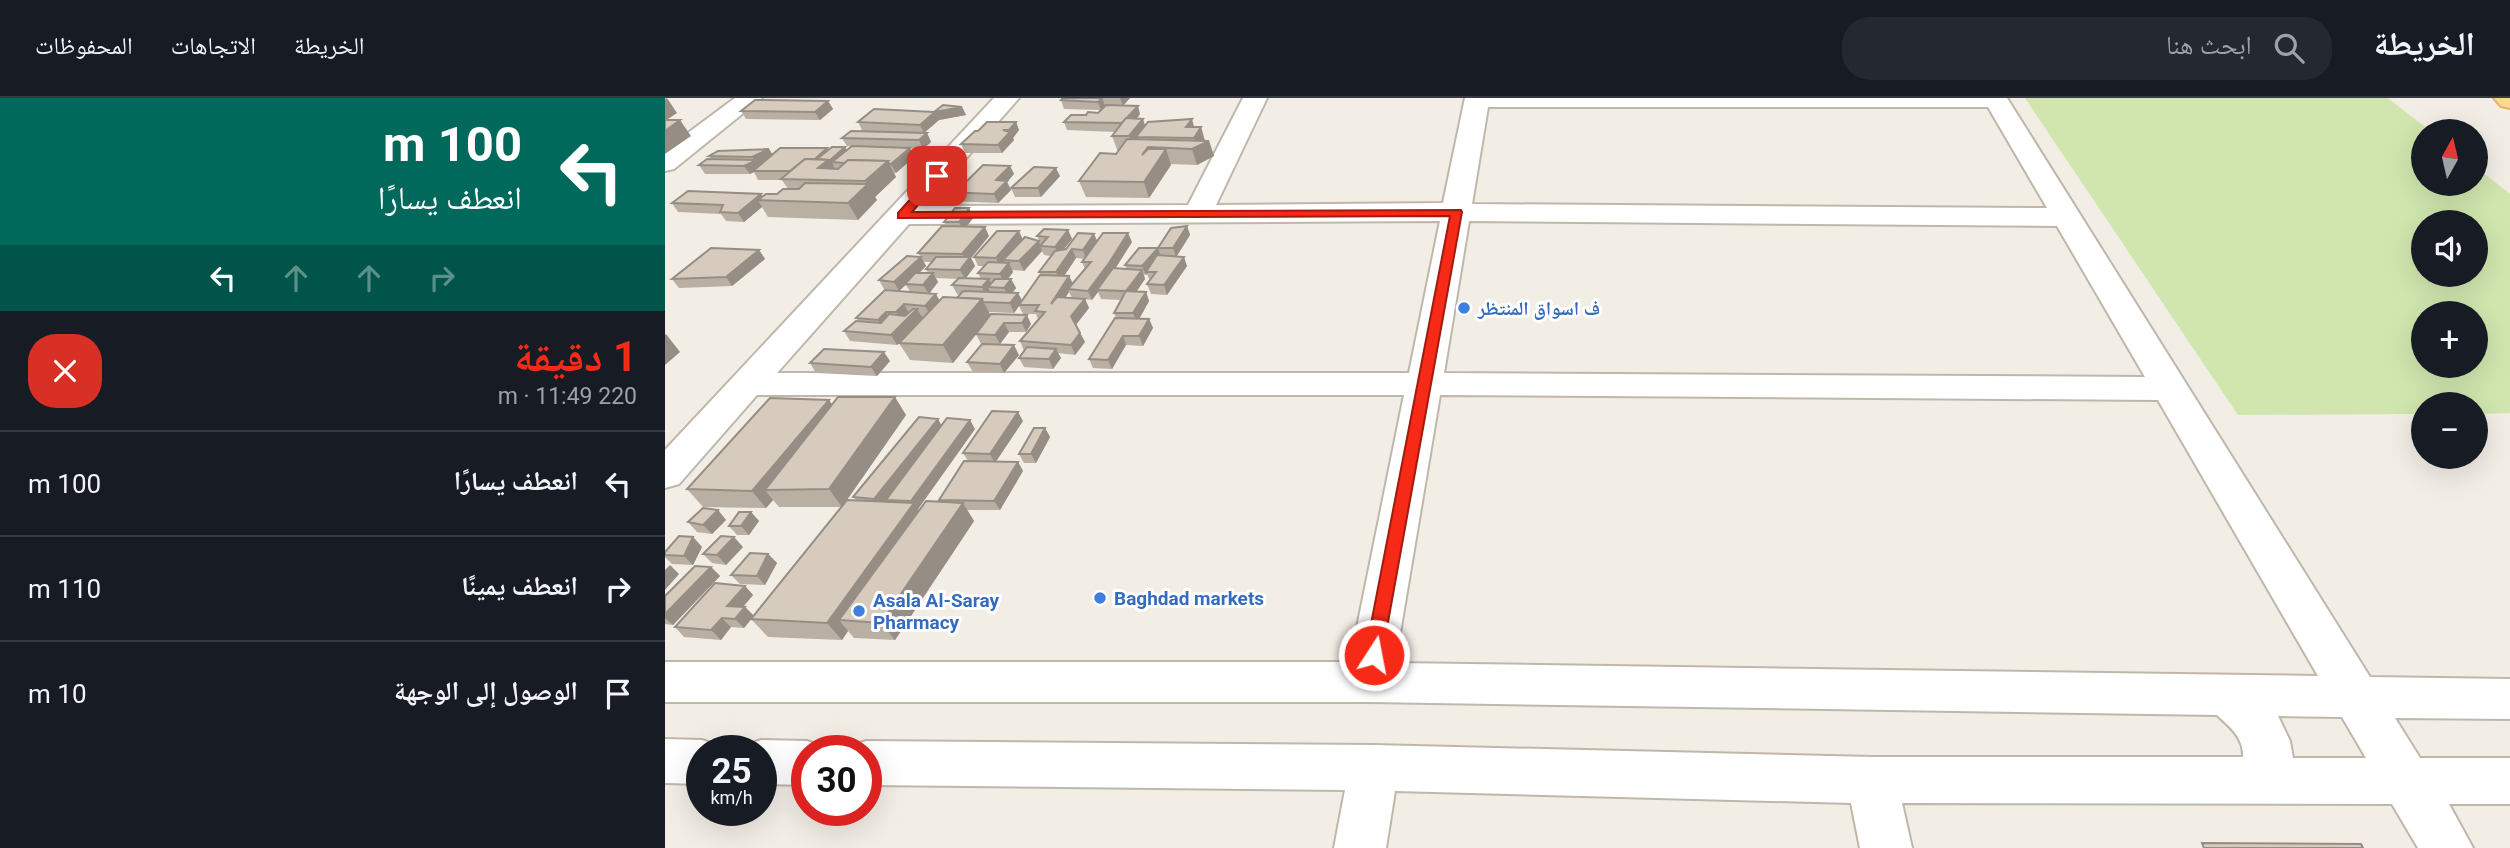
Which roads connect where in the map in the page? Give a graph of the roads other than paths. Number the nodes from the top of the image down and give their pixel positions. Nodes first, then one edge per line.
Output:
1 (750, 98) edge
2 (1007, 98) edge
3 (1255, 98) edge
4 (2505, 98) edge
5 (1477, 99) edge
6 (1756, 99) edge
7 (1995, 99) edge
8 (2510, 101) edge
9 (665, 163) edge
10 (1456, 212) junction
11 (902, 215) junction
12 (1197, 215) junction
13 (2066, 217) junction
14 (746, 384) junction
15 (1425, 384) junction
16 (2169, 389) junction
17 (665, 474) edge
18 (665, 682) edge
19 (1370, 682) junction
20 (2227, 695) junction
21 (2354, 697) junction
22 (2510, 699) edge
23 (665, 761) edge
24 (686, 762) edge
25 (882, 763) edge
26 (1374, 768) junction
27 (1872, 780) junction
28 (2258, 780) junction
29 (2405, 780) junction
30 (2510, 781) edge
31 (1360, 848) edge
32 (1886, 848) edge
33 (2447, 848) edge

1 - 9 street
2 - 11 street
3 - 12 street
4 - 8 main road
5 - 6 street
5 - 10 street
6 - 7 street
7 - 13 street
10 - 12 street
10 - 13 street
10 - 15 street
11 - 12 street
11 - 14 street
13 - 16 street
14 - 15 street
14 - 17 street
15 - 16 street
15 - 19 street
16 - 21 street
18 - 19 street
19 - 20 street
20 - 21 street
20 - 28 street
21 - 22 street
21 - 29 street
23 - 24 street
25 - 26 street
26 - 27 street
26 - 31 street
27 - 28 street
27 - 32 street
28 - 29 street
29 - 30 street
29 - 33 street

